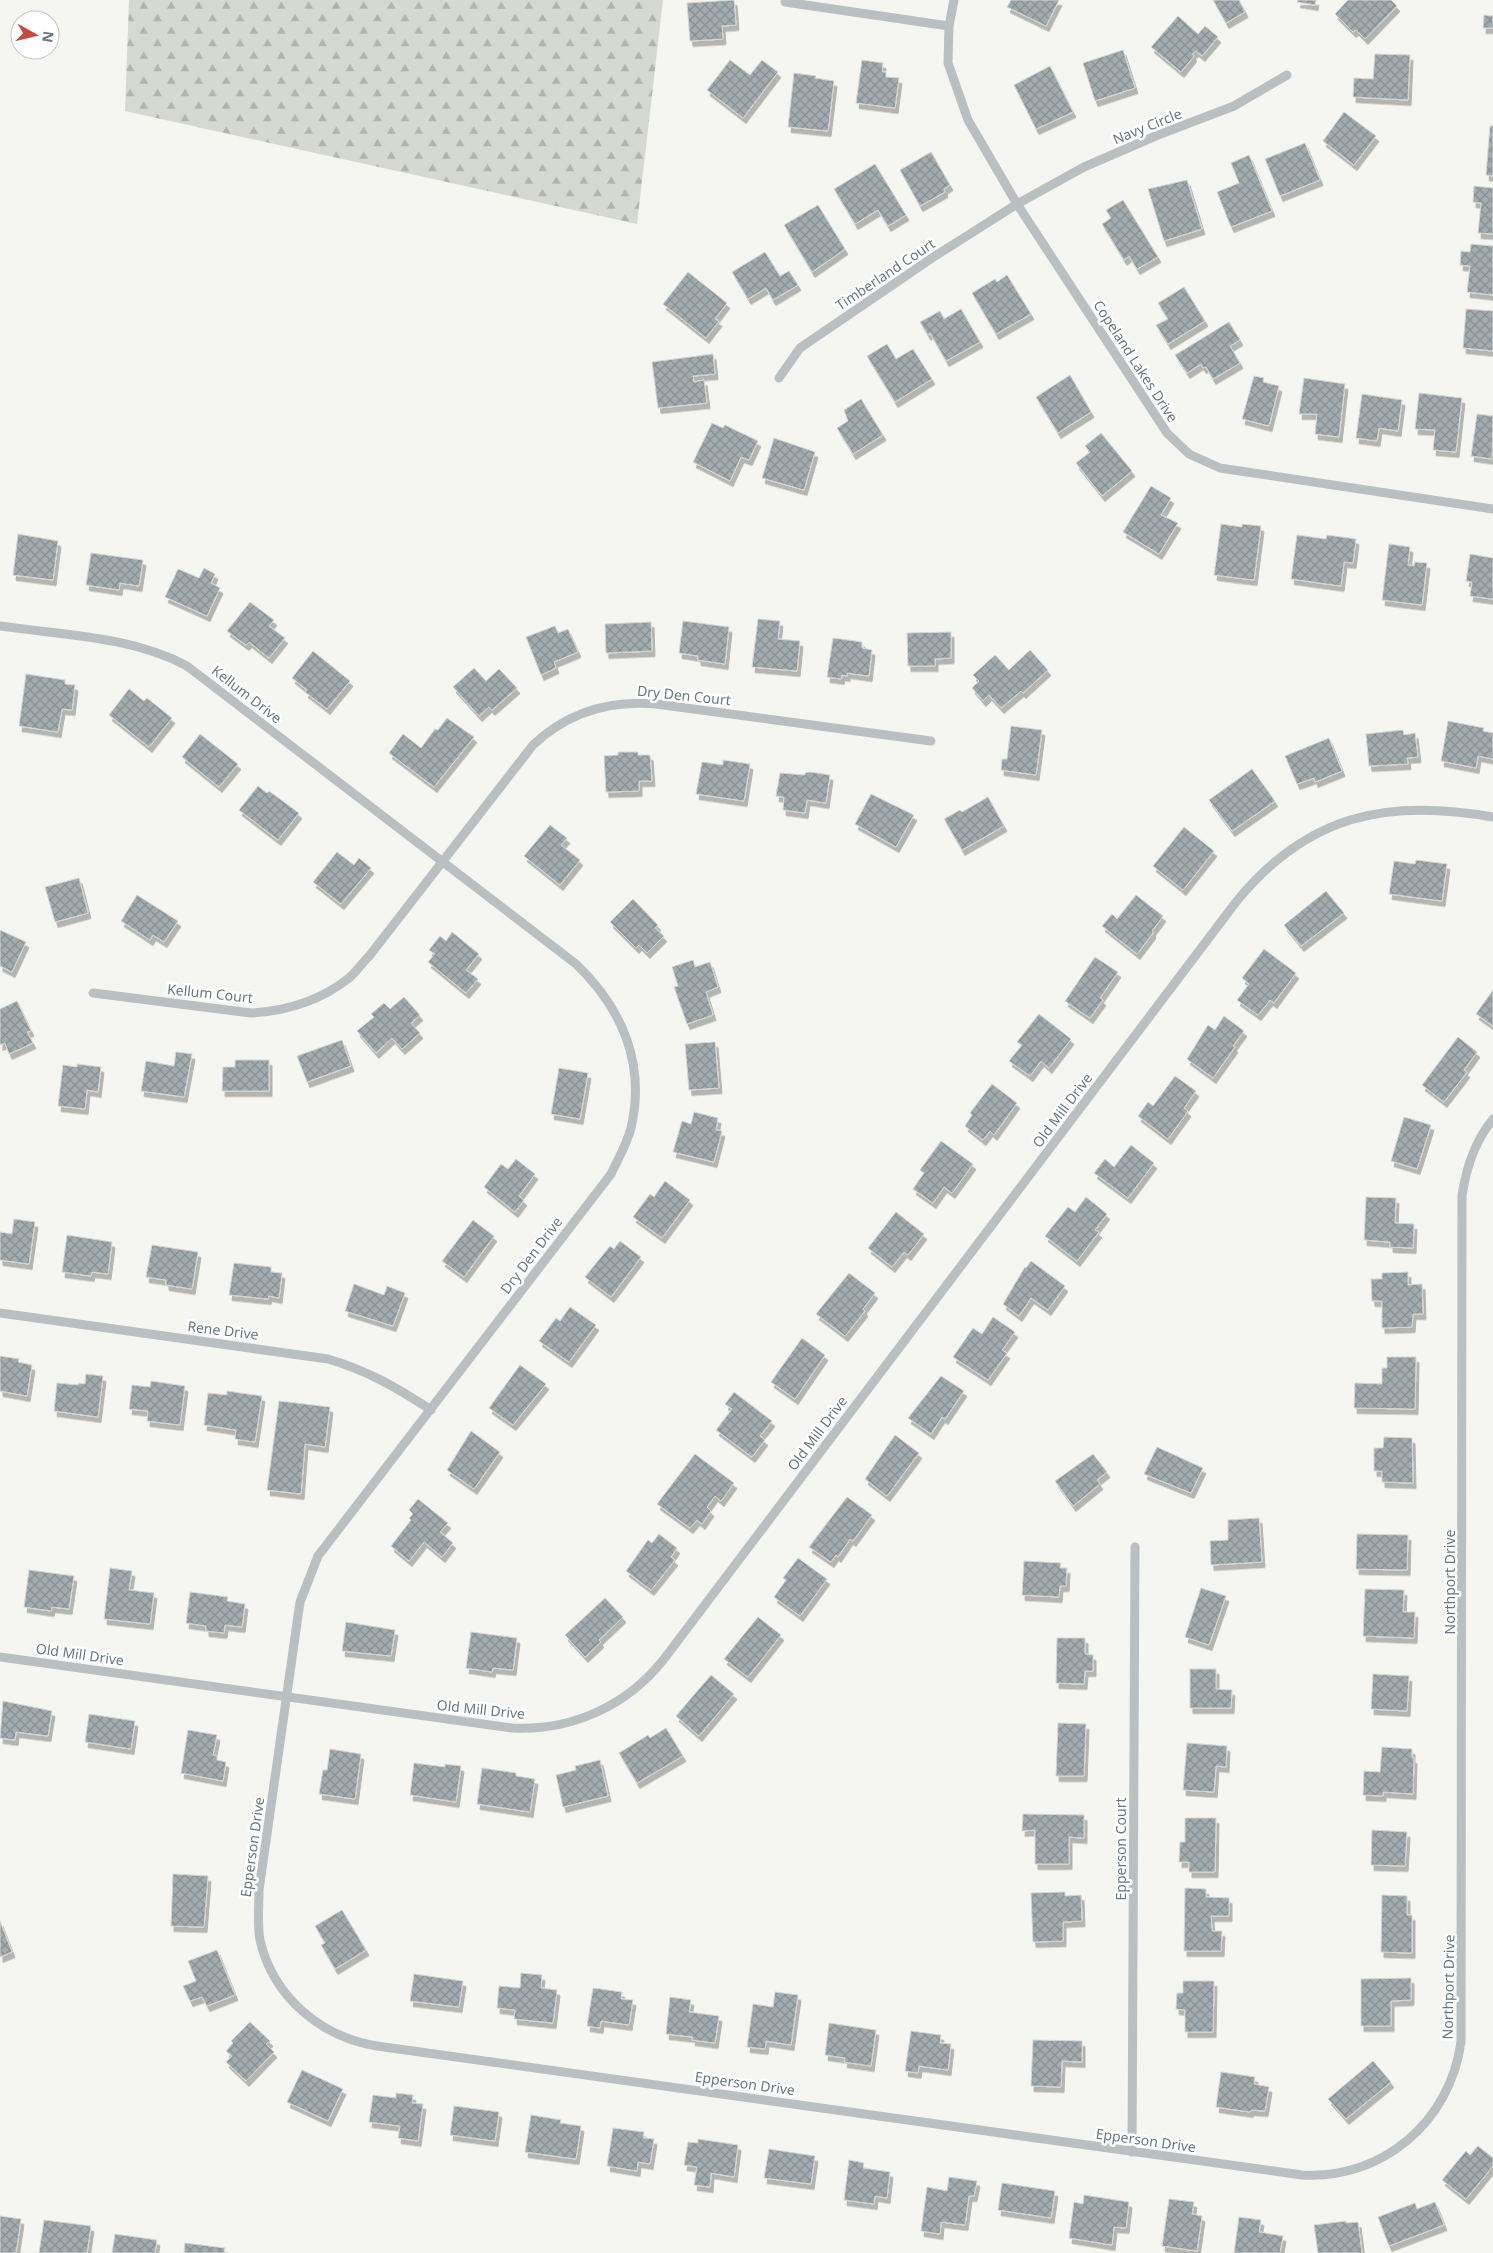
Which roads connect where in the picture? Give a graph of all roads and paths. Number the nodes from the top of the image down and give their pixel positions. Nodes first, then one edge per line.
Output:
1 (954, 0) edge
2 (786, 2) dead end
3 (949, 26) junction
4 (1287, 75) dead end
5 (1018, 204) junction
6 (779, 378) dead end
7 (1493, 509) edge
8 (0, 626) edge
9 (931, 741) dead end
10 (1493, 817) edge
11 (442, 862) junction
12 (93, 993) dead end
13 (1493, 1119) edge
14 (0, 1313) edge
15 (430, 1410) junction
16 (1135, 1547) dead end
17 (0, 1657) edge
18 (287, 1697) junction
19 (1460, 2053) joint
20 (1132, 2152) junction

1 - 3 street, Copeland Lakes Drive
2 - 3 street
3 - 5 street, Copeland Lakes Drive
4 - 5 street, Navy Circle
5 - 6 street, Timberland Court
5 - 7 street, Copeland Lakes Drive
8 - 11 street, Kellum Drive
9 - 11 street, Dry Den Court
10 - 18 street, Old Mill Drive
11 - 12 street, Kellum Court
11 - 15 street, Dry Den Drive
13 - 19 street, Northport Drive
14 - 15 street, Rene Drive
15 - 18 street, Dry Den Drive
16 - 20 street, Epperson Court
17 - 18 street, Old Mill Drive
18 - 20 street, Epperson Drive
19 - 20 street, Epperson Drive

